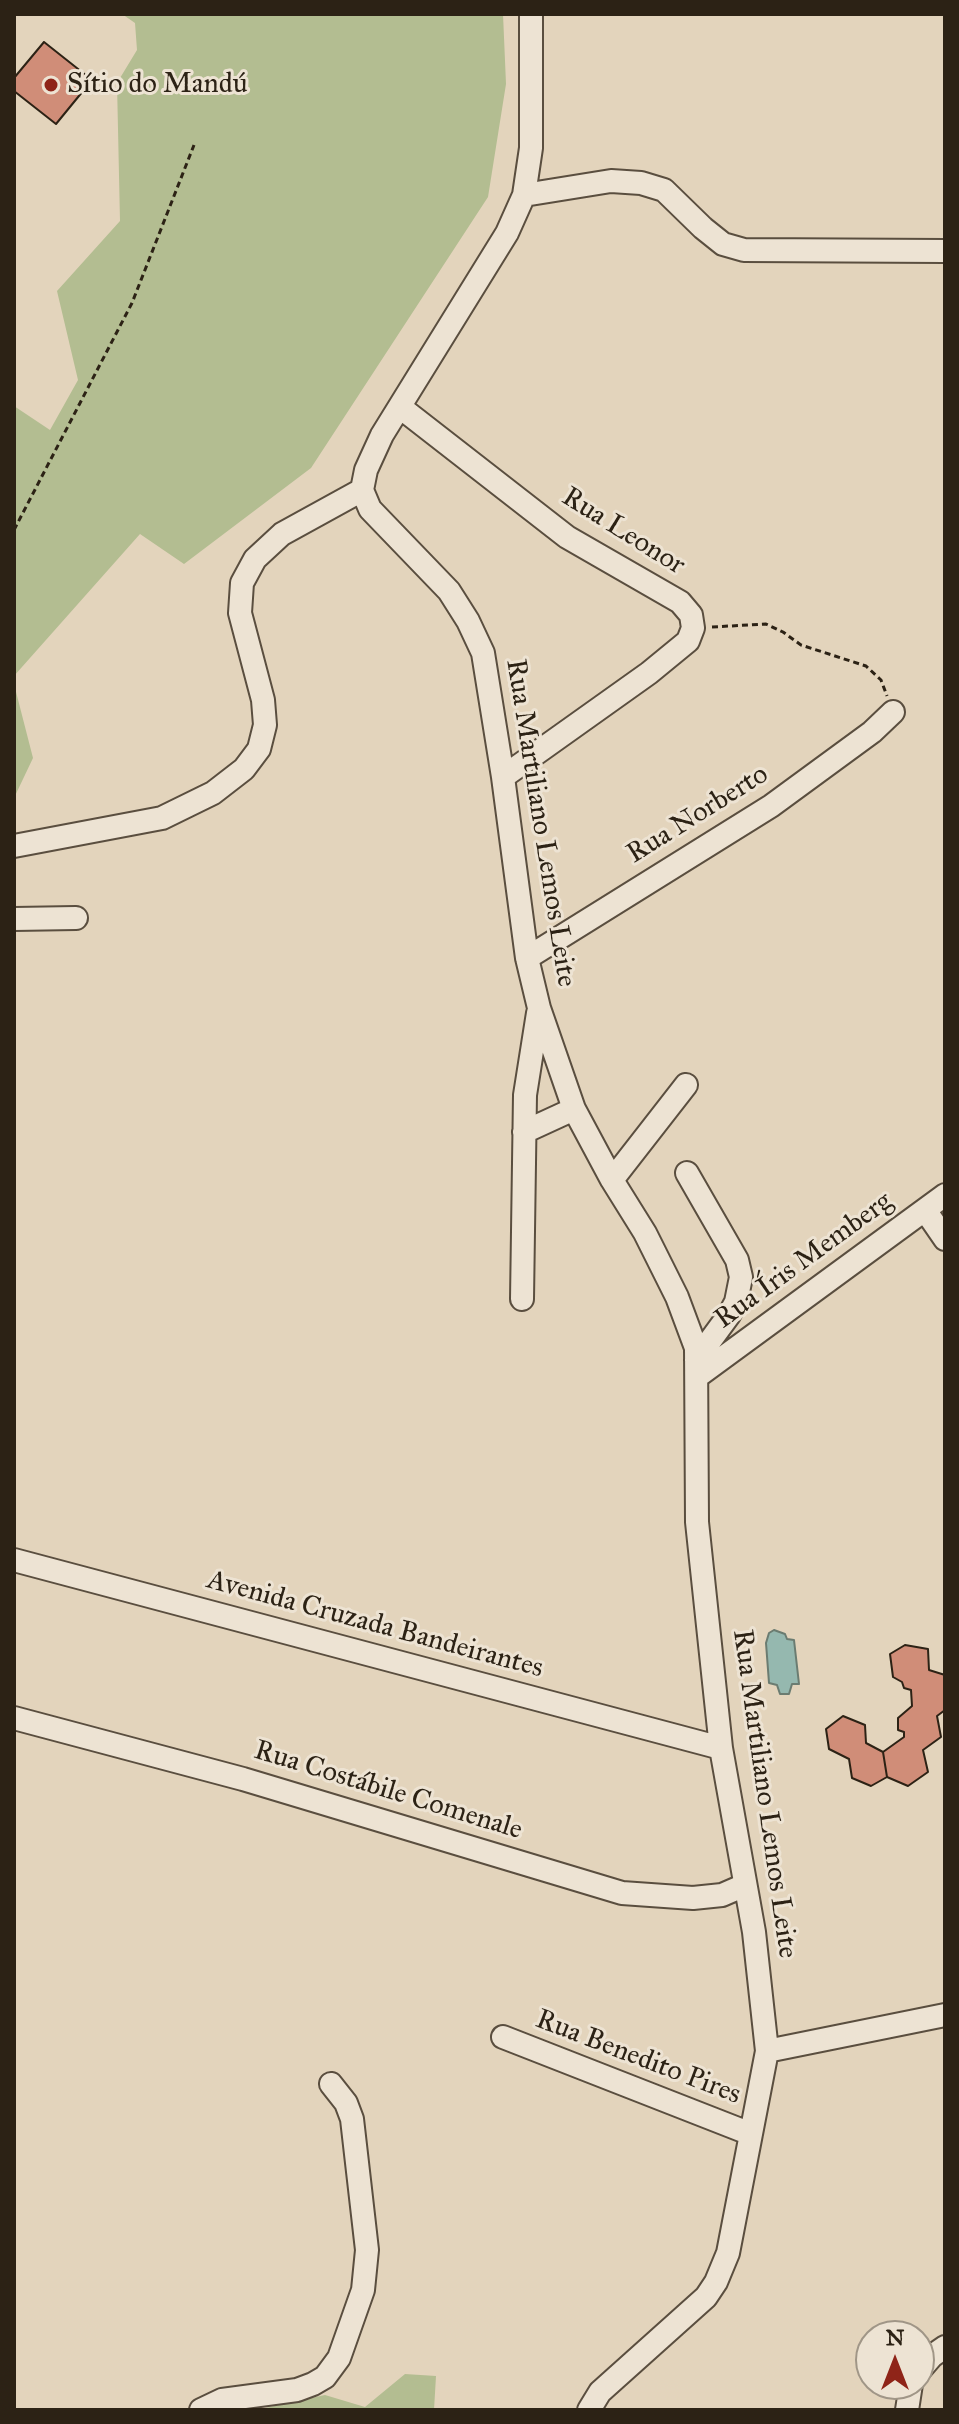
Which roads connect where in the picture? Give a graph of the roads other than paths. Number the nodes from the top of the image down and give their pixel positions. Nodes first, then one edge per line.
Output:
1 (531, 14) edge
2 (524, 195) junction
3 (945, 251) edge
4 (400, 407) junction
5 (362, 490) junction
6 (893, 712) road end
7 (503, 777) junction
8 (14, 846) edge
9 (76, 918) dead end
10 (14, 919) edge
11 (527, 958) junction
12 (539, 1008) junction
13 (686, 1085) dead end
14 (574, 1109) junction
15 (524, 1132) junction
16 (687, 1173) dead end
17 (612, 1180) junction
18 (945, 1195) edge
19 (925, 1210) junction
20 (945, 1239) edge
21 (522, 1299) dead end
22 (697, 1368) junction
23 (14, 1560) edge
24 (14, 1718) edge
25 (721, 1748) junction
26 (745, 1885) junction
27 (945, 2015) edge
28 (503, 2037) dead end
29 (767, 2051) junction
30 (331, 2084) dead end
31 (751, 2134) junction
32 (238, 2404) edge
33 (201, 2410) edge
34 (589, 2410) edge

1 - 2 street
2 - 3 street
2 - 4 street
4 - 5 street
4 - 7 street, Rua Leonor
5 - 7 street, Rua Martiliano Lemos Leite
5 - 8 street
6 - 11 street, Rua Norberto
7 - 11 street, Rua Martiliano Lemos Leite
9 - 10 street
11 - 12 street, Rua Martiliano Lemos Leite
12 - 14 street, Rua Martiliano Lemos Leite
12 - 15 street, Rua Martiliano Lemos Leite
13 - 17 street
14 - 15 street
14 - 17 street, Rua Martiliano Lemos Leite
15 - 21 street, Rua Martiliano Lemos Leite
16 - 22 street
17 - 22 street, Rua Martiliano Lemos Leite
18 - 19 street, Rua Íris Memberg
19 - 20 street
19 - 22 street, Rua Íris Memberg
22 - 25 street, Rua Martiliano Lemos Leite
23 - 25 street, Avenida Cruzada Bandeirantes
24 - 26 street, Rua Costábile Comenale
25 - 26 street, Rua Martiliano Lemos Leite
26 - 29 street, Rua Martiliano Lemos Leite
27 - 29 street
28 - 31 street, Rua Benedito Pires
29 - 31 street, Rua Martiliano Lemos Leite
30 - 32 street
31 - 34 street, Rua Martiliano Lemos Leite
32 - 33 street

